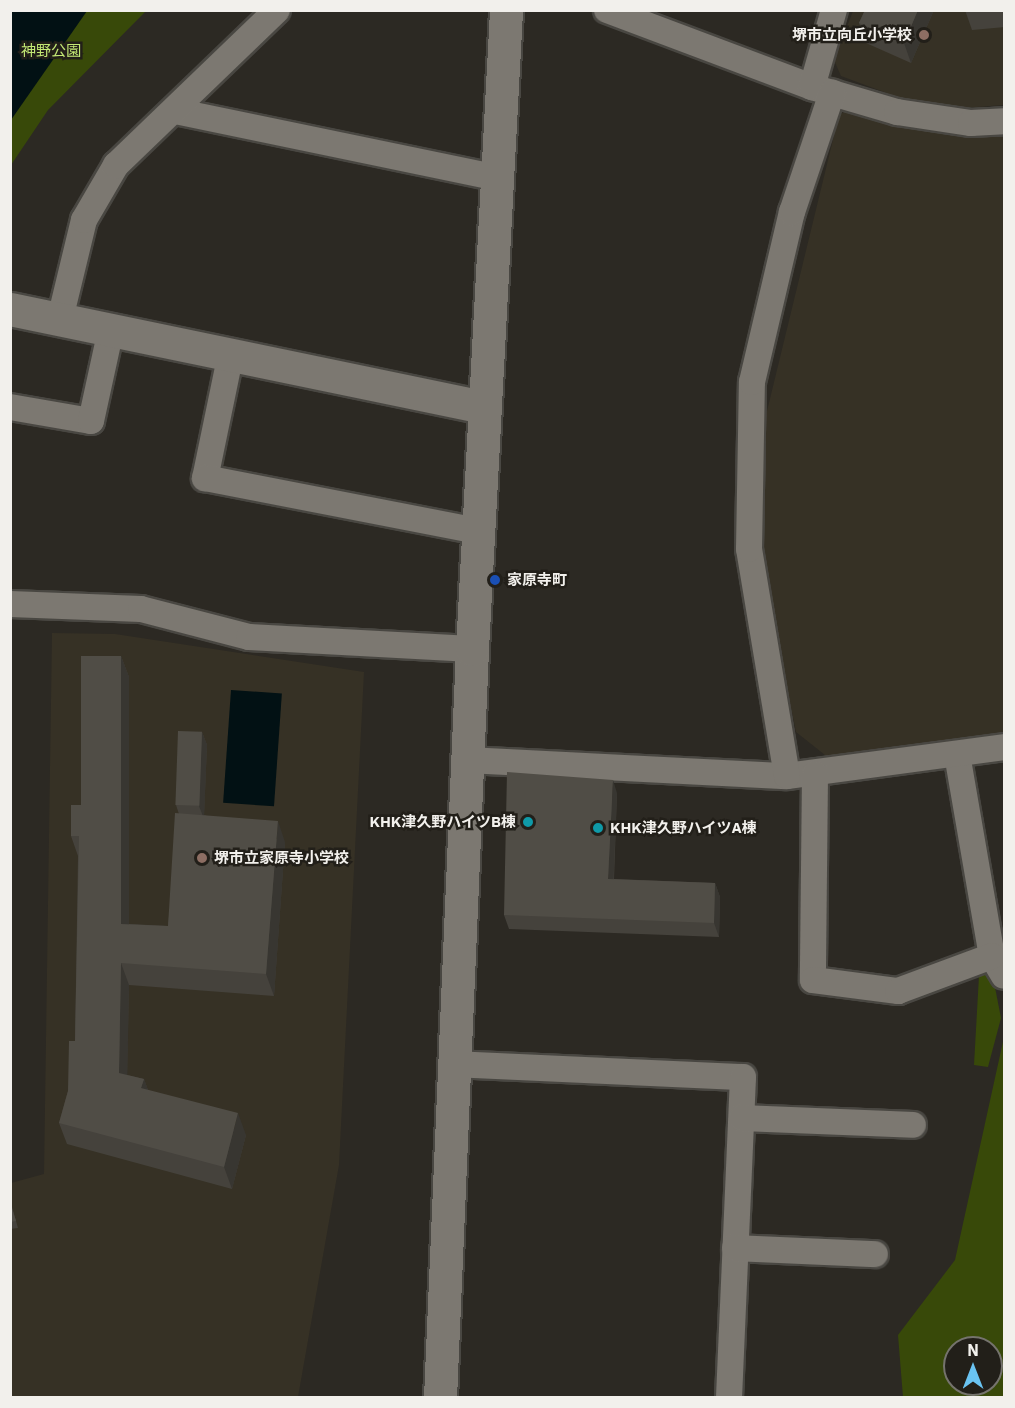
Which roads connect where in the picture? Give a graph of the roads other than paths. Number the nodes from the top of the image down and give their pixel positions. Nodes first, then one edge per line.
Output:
1 (277, 10) edge
2 (506, 10) edge
3 (607, 10) edge
4 (834, 10) edge
5 (822, 90) junction
6 (175, 111) junction
7 (1005, 121) edge
8 (495, 177) junction
9 (10, 309) edge
10 (60, 319) junction
11 (111, 329) junction
12 (231, 353) junction
13 (10, 407) edge
14 (485, 407) junction
15 (478, 531) junction
16 (10, 604) edge
17 (472, 649) junction
18 (1005, 747) edge
19 (957, 754) junction
20 (467, 760) junction
21 (815, 774) junction
22 (787, 776) junction
23 (998, 966) edge
24 (454, 1064) junction
25 (741, 1118) junction
26 (913, 1125) dead end
27 (735, 1248) junction
28 (875, 1254) dead end
29 (440, 1398) edge
30 (729, 1398) edge

1 - 6 street
2 - 8 street
3 - 5 street
4 - 5 street
5 - 7 street
5 - 22 street
6 - 8 street
6 - 10 street
8 - 14 street
9 - 10 street
10 - 11 street
11 - 12 street
11 - 13 street
12 - 14 street
12 - 15 street
14 - 15 street
15 - 17 street
16 - 17 street
17 - 20 street
18 - 19 street
19 - 21 street
19 - 23 street
20 - 22 street
20 - 24 street
21 - 22 street
21 - 23 street
24 - 25 street
24 - 29 street
25 - 26 street
25 - 27 street
27 - 28 street
27 - 30 street

